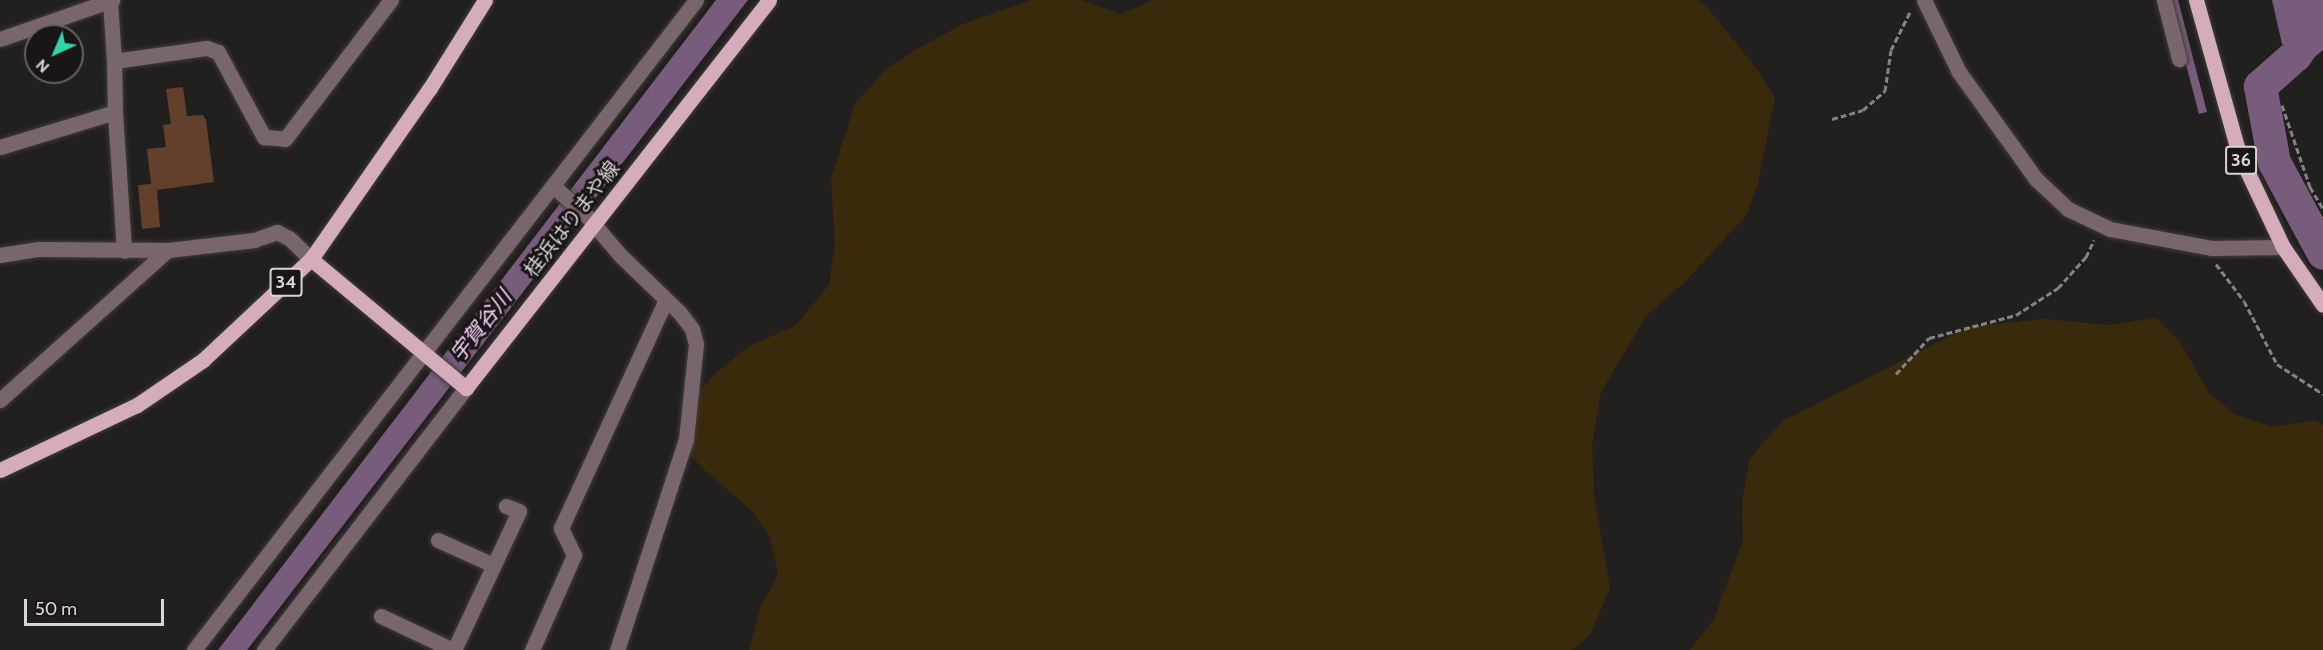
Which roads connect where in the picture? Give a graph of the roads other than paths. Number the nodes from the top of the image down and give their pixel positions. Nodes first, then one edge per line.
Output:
1 (111, 0) edge
2 (391, 0) edge
3 (485, 0) edge
4 (696, 0) edge
5 (769, 0) edge
6 (1924, 0) edge
7 (2164, 0) edge
8 (2196, 0) edge
9 (0, 39) edge
10 (2179, 59) dead end
11 (114, 61) junction
12 (115, 112) junction
13 (0, 147) edge
14 (553, 186) junction
15 (591, 219) junction
16 (2283, 247) junction
17 (168, 249) junction
18 (124, 250) junction
19 (0, 255) edge
20 (311, 259) junction
21 (666, 300) junction
22 (2323, 305) edge
23 (427, 356) junction
24 (461, 385) junction
25 (0, 400) edge
26 (0, 470) edge
27 (506, 506) dead end
28 (438, 540) dead end
29 (493, 565) junction
30 (381, 616) dead end
31 (194, 650) edge
32 (264, 650) edge
33 (453, 650) edge
34 (532, 650) edge
35 (616, 650) edge

1 - 9 street
1 - 11 street
2 - 11 street
3 - 20 main road, 34
4 - 14 street
5 - 15 main road, 桂浜はりまや線
6 - 16 street
7 - 10 street
8 - 16 main road, 36
11 - 12 street
12 - 13 street
12 - 18 street
14 - 15 street
14 - 23 street
15 - 21 street
15 - 24 main road, 桂浜はりまや線
16 - 22 main road, 36
17 - 18 street
17 - 20 street
17 - 25 street
18 - 19 street
20 - 23 main road, 34
20 - 26 main road, 34
21 - 34 street
21 - 35 street
23 - 24 main road, 34
23 - 31 street
24 - 32 street
27 - 29 street
28 - 29 street
29 - 33 street
30 - 33 street

